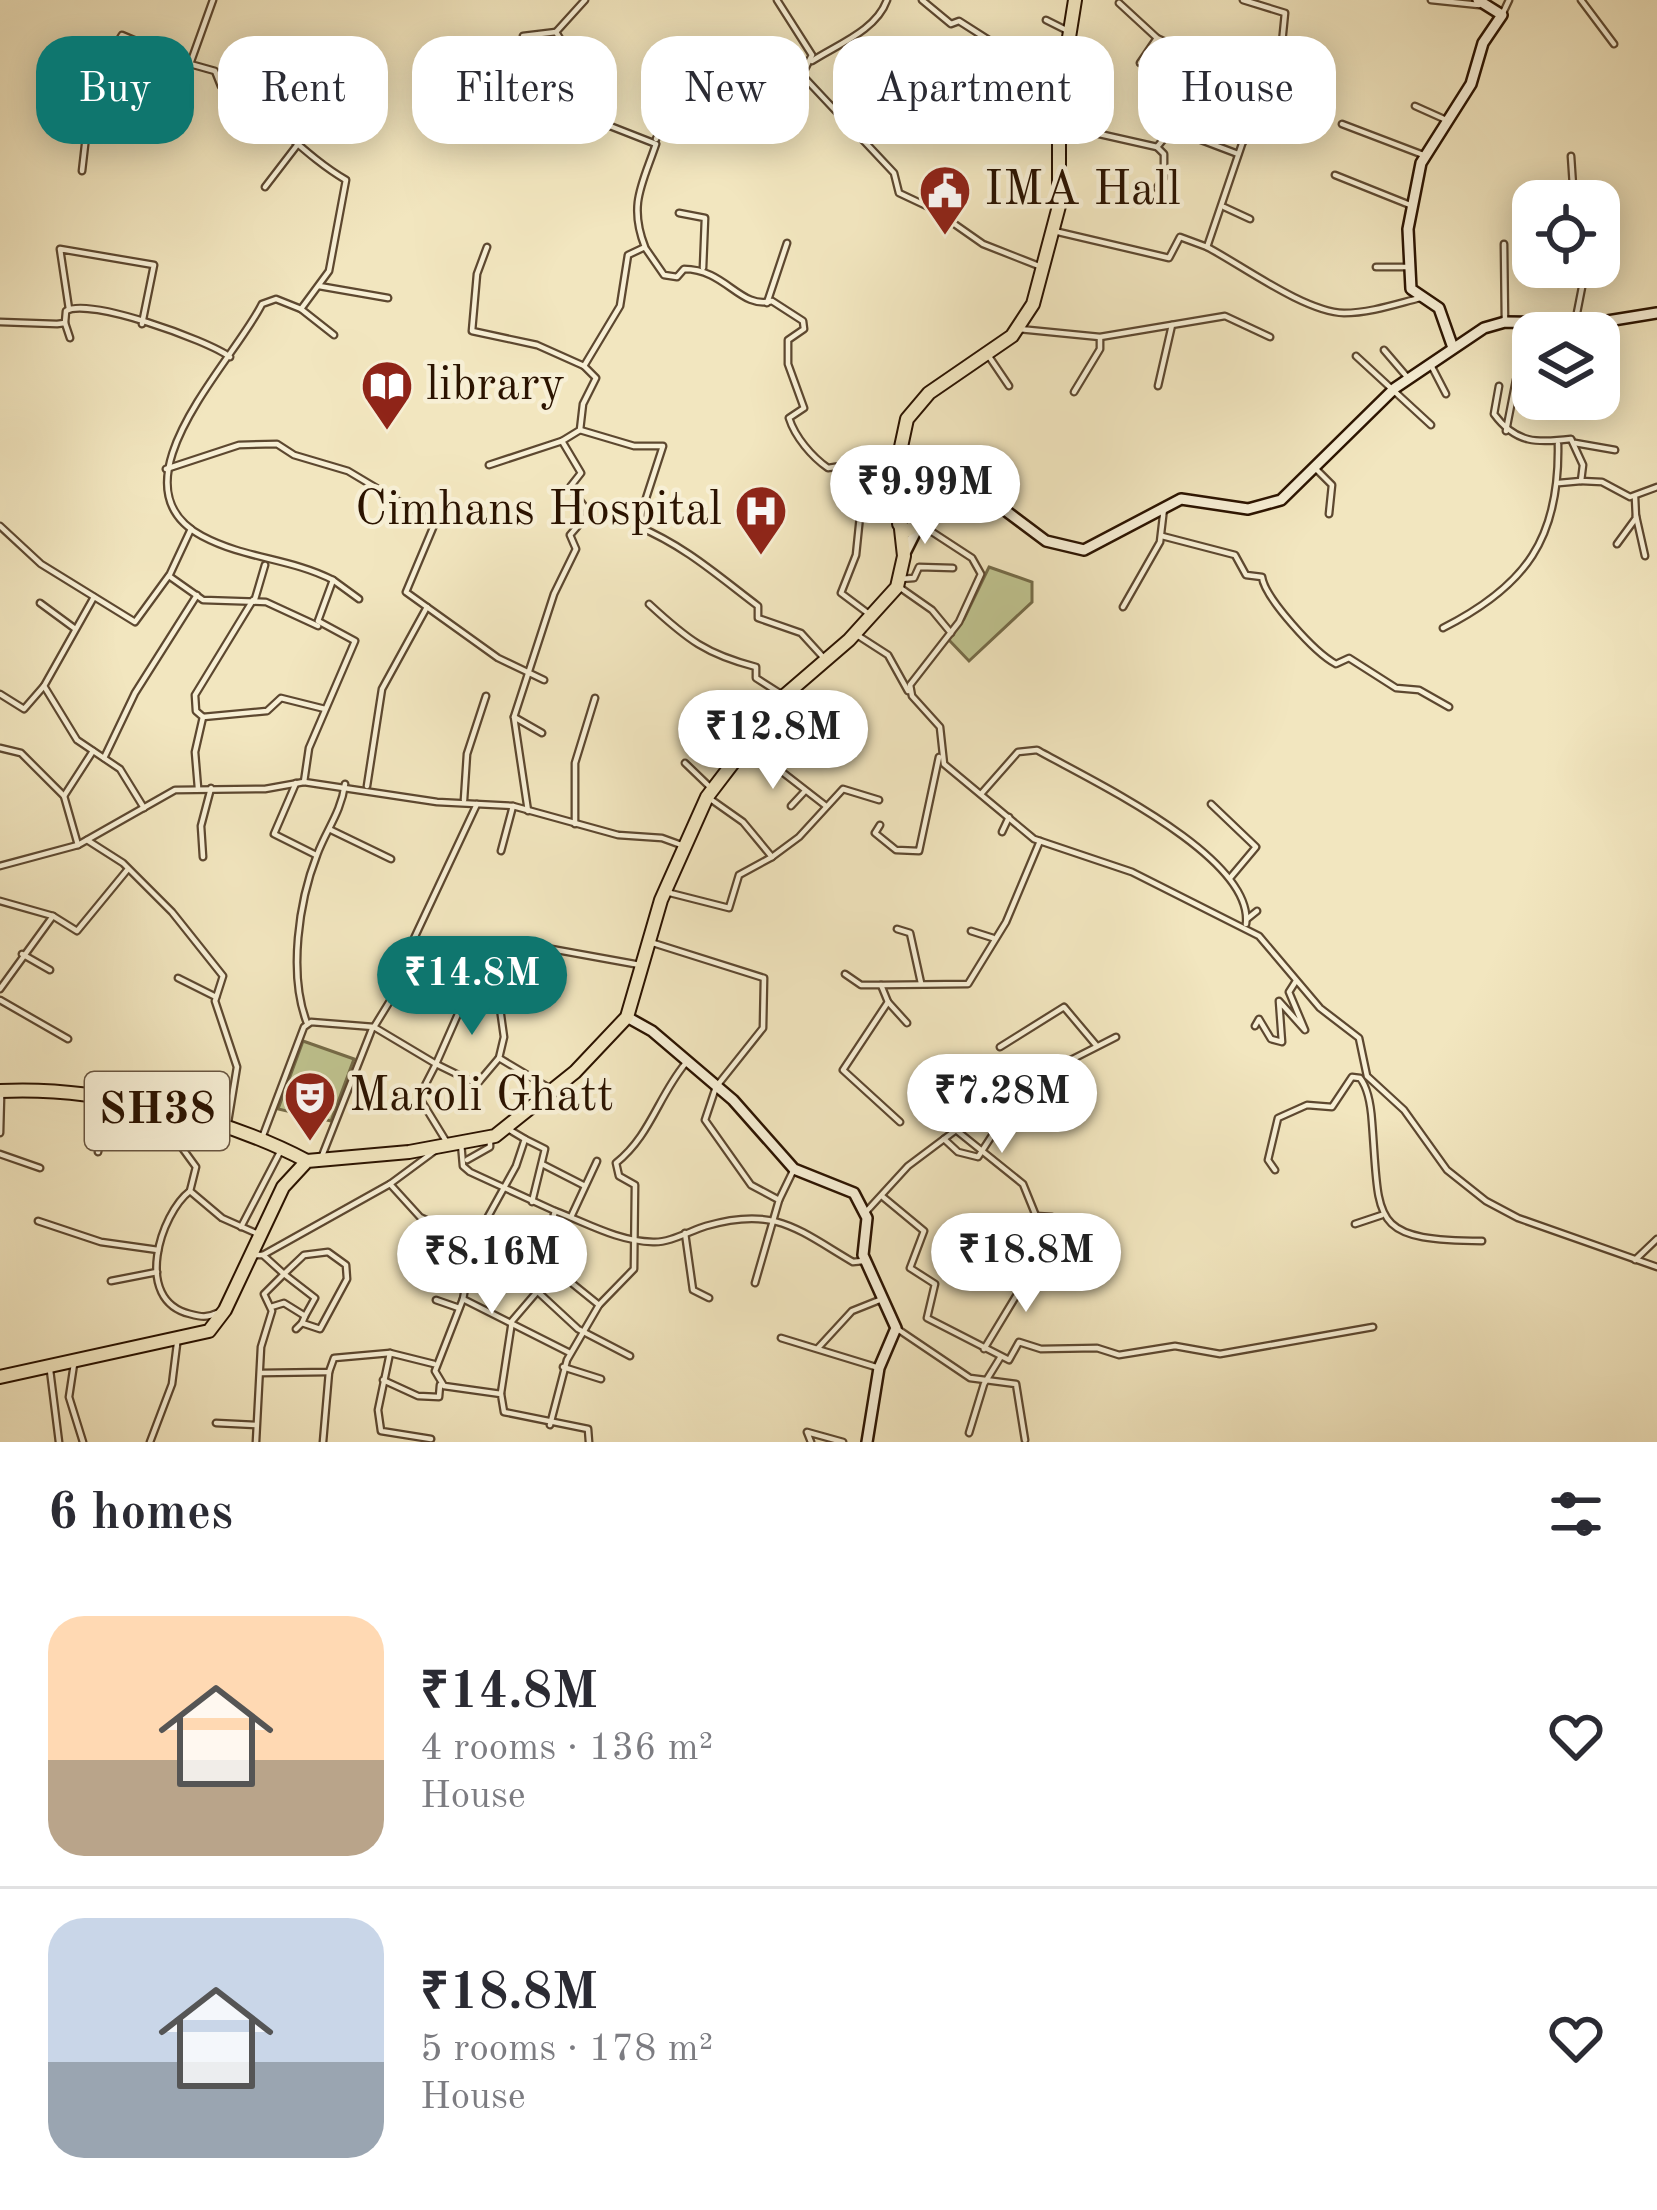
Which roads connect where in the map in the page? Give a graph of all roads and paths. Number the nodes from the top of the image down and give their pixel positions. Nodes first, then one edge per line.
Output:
1 (212, 0) edge
2 (585, 0) edge
3 (777, 0) edge
4 (887, 0) edge
5 (922, 0) edge
6 (1075, 0) edge
7 (1244, 0) edge
8 (1289, 0) edge
9 (1431, 0) edge
10 (1509, 0) edge
11 (1580, 0) edge
12 (1119, 3) dead end
13 (1479, 3) edge
14 (1285, 14) junction
15 (1502, 15) junction
16 (1046, 20) dead end
17 (556, 32) junction
18 (1071, 32) junction
19 (523, 36) dead end
20 (982, 36) edge
21 (1070, 36) edge
22 (1155, 36) edge
23 (1284, 36) edge
24 (1614, 44) dead end
25 (194, 52) edge
26 (812, 61) junction
27 (809, 65) edge
28 (809, 82) edge
29 (1415, 106) dead end
30 (1449, 122) junction
31 (1342, 124) dead end
32 (641, 135) edge
33 (1114, 137) edge
34 (85, 144) edge
35 (297, 144) edge
36 (299, 144) edge
37 (653, 144) edge
38 (1062, 144) edge
39 (1243, 144) edge
40 (1157, 147) junction
41 (1238, 154) junction
42 (1426, 156) junction
43 (1570, 156) dead end
44 (82, 171) dead end
45 (1335, 175) dead end
46 (1572, 180) edge
47 (265, 187) dead end
48 (1156, 188) dead end
49 (1411, 205) junction
50 (1224, 207) junction
51 (679, 213) dead end
52 (1250, 219) dead end
53 (1054, 231) junction
54 (787, 243) dead end
55 (1504, 244) dead end
56 (487, 247) dead end
57 (1207, 247) junction
58 (644, 249) junction
59 (1045, 267) junction
60 (1376, 267) dead end
61 (1409, 267) junction
62 (703, 268) junction
63 (320, 286) junction
64 (388, 298) dead end
65 (1420, 298) junction
66 (767, 302) junction
67 (68, 308) junction
68 (301, 309) junction
69 (1657, 313) edge
70 (1620, 318) edge
71 (0, 322) edge
72 (1505, 322) junction
73 (1512, 322) edge
74 (64, 323) junction
75 (142, 324) junction
76 (1172, 325) junction
77 (1019, 328) junction
78 (334, 334) dead end
79 (1100, 337) junction
80 (1270, 337) dead end
81 (70, 338) dead end
82 (1452, 345) junction
83 (1384, 350) dead end
84 (988, 355) junction
85 (1356, 356) dead end
86 (230, 357) junction
87 (1430, 362) junction
88 (584, 367) junction
89 (1408, 378) junction
90 (1010, 386) dead end
91 (1158, 386) dead end
92 (1499, 386) dead end
93 (1396, 388) junction
94 (1074, 392) dead end
95 (1446, 394) dead end
96 (1512, 400) edge
97 (1431, 425) dead end
98 (580, 430) junction
99 (1506, 431) junction
100 (562, 441) junction
101 (1558, 442) junction
102 (1575, 443) junction
103 (1615, 449) dead end
104 (489, 465) dead end
105 (1313, 467) junction
106 (164, 470) junction
107 (1581, 481) junction
108 (1559, 483) junction
109 (863, 487) junction
110 (1657, 488) edge
111 (896, 493) junction
112 (1635, 496) junction
113 (1164, 508) junction
114 (1329, 514) dead end
115 (1636, 516) junction
116 (0, 526) edge
117 (191, 529) junction
118 (907, 529) junction
119 (1162, 536) junction
120 (1617, 544) dead end
121 (1645, 556) dead end
122 (265, 562) junction
123 (953, 568) dead end
124 (169, 577) junction
125 (333, 580) junction
126 (899, 583) junction
127 (95, 595) junction
128 (196, 595) junction
129 (359, 599) dead end
130 (254, 600) junction
131 (40, 603) dead end
132 (649, 604) dead end
133 (427, 607) junction
134 (1123, 607) dead end
135 (871, 616) junction
136 (322, 626) junction
137 (74, 628) junction
138 (1444, 628) dead end
139 (950, 633) junction
140 (855, 634) junction
141 (823, 657) junction
142 (529, 675) junction
143 (544, 680) dead end
144 (44, 686) junction
145 (908, 691) junction
146 (0, 694) edge
147 (486, 696) dead end
148 (784, 696) junction
149 (596, 698) dead end
150 (1449, 707) dead end
151 (325, 709) junction
152 (203, 717) junction
153 (514, 718) junction
154 (542, 733) dead end
155 (746, 744) junction
156 (0, 748) edge
157 (92, 751) junction
158 (104, 758) junction
159 (939, 758) junction
160 (685, 763) dead end
161 (304, 782) junction
162 (296, 783) junction
163 (345, 784) junction
164 (198, 788) junction
165 (211, 788) junction
166 (367, 788) junction
167 (805, 791) junction
168 (709, 793) junction
169 (981, 794) junction
170 (64, 796) junction
171 (464, 800) junction
172 (879, 800) dead end
173 (478, 802) junction
174 (1211, 804) dead end
175 (513, 806) junction
176 (791, 806) dead end
177 (826, 806) junction
178 (144, 808) junction
179 (528, 812) junction
180 (1010, 817) junction
181 (575, 824) junction
182 (880, 825) dead end
183 (331, 830) junction
184 (1002, 832) dead end
185 (87, 840) junction
186 (1040, 841) junction
187 (78, 844) junction
188 (684, 846) junction
189 (501, 851) dead end
190 (316, 855) junction
191 (772, 856) junction
192 (203, 857) dead end
193 (391, 860) dead end
194 (0, 866) edge
195 (128, 868) junction
196 (1230, 879) junction
197 (664, 891) junction
198 (0, 901) edge
199 (1257, 911) dead end
200 (53, 916) junction
201 (1246, 922) junction
202 (898, 929) dead end
203 (971, 931) dead end
204 (993, 938) junction
205 (650, 942) junction
206 (410, 947) junction
207 (22, 954) junction
208 (644, 966) junction
209 (50, 970) dead end
210 (845, 974) dead end
211 (178, 978) dead end
212 (473, 980) junction
213 (1297, 981) junction
214 (881, 985) junction
215 (921, 985) junction
216 (0, 989) edge
217 (499, 994) junction
218 (216, 997) junction
219 (515, 999) dead end
220 (0, 1000) edge
221 (888, 1002) junction
222 (627, 1017) junction
223 (307, 1023) junction
224 (907, 1023) dead end
225 (1255, 1026) dead end
226 (373, 1028) junction
227 (1117, 1037) dead end
228 (68, 1039) dead end
229 (1096, 1045) junction
230 (1000, 1047) dead end
231 (499, 1058) junction
232 (436, 1064) junction
233 (685, 1064) junction
234 (1366, 1078) junction
235 (716, 1087) junction
236 (0, 1091) edge
237 (553, 1091) junction
238 (974, 1095) dead end
239 (108, 1100) junction
240 (155, 1111) junction
241 (900, 1122) dead end
242 (227, 1127) junction
243 (508, 1129) junction
244 (955, 1130) junction
245 (0, 1133) edge
246 (262, 1138) junction
247 (490, 1138) junction
248 (944, 1138) junction
249 (525, 1139) junction
250 (449, 1144) junction
251 (283, 1148) junction
252 (982, 1150) junction
253 (98, 1152) dead end
254 (0, 1154) edge
255 (313, 1161) junction
256 (466, 1161) junction
257 (598, 1161) dead end
258 (542, 1164) junction
259 (40, 1168) dead end
260 (794, 1169) junction
261 (1276, 1170) dead end
262 (390, 1184) junction
263 (585, 1186) junction
264 (501, 1189) junction
265 (190, 1191) junction
266 (883, 1197) junction
267 (779, 1200) junction
268 (532, 1202) junction
269 (555, 1211) junction
270 (865, 1213) junction
271 (1382, 1214) junction
272 (1036, 1216) junction
273 (572, 1217) junction
274 (1052, 1217) dead end
275 (771, 1219) junction
276 (38, 1221) dead end
277 (1355, 1224) dead end
278 (241, 1227) junction
279 (685, 1233) junction
280 (258, 1234) junction
281 (1657, 1239) edge
282 (635, 1240) junction
283 (1482, 1241) dead end
284 (474, 1242) junction
285 (158, 1250) junction
286 (256, 1254) junction
287 (865, 1259) junction
288 (1635, 1260) junction
289 (1036, 1263) junction
290 (1657, 1267) edge
291 (157, 1272) junction
292 (554, 1272) junction
293 (1053, 1272) dead end
294 (284, 1274) junction
295 (111, 1281) dead end
296 (755, 1283) dead end
297 (536, 1291) junction
298 (709, 1298) dead end
299 (463, 1299) junction
300 (436, 1300) dead end
301 (882, 1300) junction
302 (599, 1305) junction
303 (271, 1307) junction
304 (459, 1308) junction
305 (225, 1310) junction
306 (512, 1321) junction
307 (301, 1323) junction
308 (1373, 1327) dead end
309 (896, 1328) junction
310 (584, 1332) junction
311 (175, 1338) junction
312 (781, 1338) dead end
313 (818, 1348) junction
314 (984, 1348) junction
315 (390, 1353) junction
316 (571, 1353) junction
317 (630, 1356) dead end
318 (1000, 1358) junction
319 (74, 1364) junction
320 (435, 1364) junction
321 (563, 1367) junction
322 (879, 1368) junction
323 (50, 1369) junction
324 (329, 1372) junction
325 (261, 1373) junction
326 (0, 1377) edge
327 (602, 1379) dead end
328 (383, 1380) junction
329 (984, 1384) junction
330 (440, 1385) junction
331 (501, 1394) junction
332 (216, 1424) dead end
333 (550, 1425) junction
334 (256, 1426) junction
335 (969, 1433) dead end
336 (431, 1438) dead end
337 (402, 1440) edge
338 (1025, 1440) edge
339 (59, 1442) edge
340 (82, 1442) edge
341 (150, 1442) edge
342 (256, 1442) edge
343 (323, 1442) edge
344 (588, 1442) edge
345 (811, 1442) edge
346 (843, 1442) edge
347 (867, 1442) edge

1 - 25 street
2 - 17 street
3 - 26 street
4 - 26 street
5 - 20 street
6 - 18 main road
7 - 14 street
8 - 14 street
9 - 13 street
10 - 15 street
11 - 24 street
12 - 22 street
13 - 15 main road
14 - 23 street
15 - 30 main road
16 - 18 street
17 - 19 street
17 - 32 street
18 - 21 main road
26 - 27 street
28 - 59 street
29 - 30 street
30 - 42 main road
31 - 42 street
33 - 40 street
34 - 44 street
35 - 47 street
36 - 63 street
37 - 58 street
38 - 53 main road
39 - 41 street
40 - 41 street
40 - 48 street
41 - 50 street
42 - 49 main road
43 - 46 street
45 - 49 street
49 - 61 main road
50 - 52 street
50 - 57 street
51 - 62 street
53 - 57 street
53 - 59 main road
54 - 66 street
55 - 72 street
56 - 88 street
57 - 65 street
58 - 62 street
58 - 88 street
59 - 77 main road
60 - 61 street
61 - 65 main road
62 - 66 street
63 - 64 street
63 - 68 street
65 - 82 main road
66 - 109 street
67 - 74 street
67 - 75 street
67 - 75 street
68 - 78 street
68 - 86 street
69 - 70 main road
71 - 74 street
72 - 73 main road
72 - 82 main road
74 - 81 street
75 - 86 street
76 - 79 street
76 - 80 street
76 - 91 street
77 - 79 street
77 - 84 main road
79 - 94 street
82 - 87 main road
83 - 89 street
84 - 90 street
84 - 111 main road
85 - 93 street
86 - 106 street
87 - 89 main road
87 - 95 street
88 - 98 street
89 - 93 main road
92 - 99 street
93 - 97 street
93 - 105 main road
96 - 99 street
98 - 100 street
98 - 141 street
99 - 101 street
100 - 104 street
100 - 142 street
101 - 102 street
101 - 108 street
102 - 103 street
102 - 107 street
105 - 113 main road
105 - 114 street
106 - 117 street
106 - 133 street
107 - 108 street
107 - 112 street
108 - 138 street
109 - 111 street
109 - 135 street
110 - 112 street
111 - 118 main road
112 - 115 street
113 - 118 main road
113 - 119 street
115 - 120 street
115 - 121 street
116 - 127 street
117 - 122 street
117 - 124 street
118 - 126 main road
118 - 139 street
119 - 134 street
119 - 150 street
122 - 125 street
122 - 130 street
123 - 126 street
124 - 127 street
124 - 128 street
125 - 129 street
125 - 136 street
126 - 135 main road
126 - 139 street
127 - 137 street
128 - 130 street
128 - 158 street
130 - 136 street
130 - 152 street
131 - 137 street
132 - 148 street
133 - 142 street
133 - 166 street
135 - 140 main road
136 - 151 street
137 - 144 street
139 - 145 street
140 - 141 main road
140 - 145 street
141 - 148 main road
142 - 143 street
142 - 153 street
144 - 146 street
144 - 157 street
145 - 159 street
147 - 171 street
148 - 155 main road
149 - 181 street
151 - 152 street
151 - 161 street
152 - 164 street
153 - 154 street
153 - 179 street
155 - 167 street
155 - 168 main road
156 - 170 street
157 - 158 street
157 - 170 street
158 - 178 street
159 - 169 street
159 - 182 street
160 - 168 street
161 - 162 street
161 - 163 street
162 - 165 street
162 - 190 street
163 - 166 street
163 - 183 street
164 - 165 street
164 - 178 street
165 - 192 street
166 - 171 street
167 - 176 street
167 - 177 street
168 - 188 main road
168 - 191 street
169 - 180 street
169 - 196 street
170 - 187 street
171 - 173 street
172 - 177 street
173 - 175 street
173 - 206 street
174 - 196 street
175 - 179 street
175 - 189 street
177 - 191 street
178 - 185 street
179 - 181 street
180 - 184 street
180 - 186 street
181 - 188 street
183 - 190 street
183 - 193 street
185 - 187 street
185 - 195 street
186 - 201 street
186 - 204 street
187 - 194 street
188 - 197 main road
190 - 223 street
191 - 197 street
195 - 200 street
195 - 218 street
196 - 201 street
197 - 205 main road
198 - 200 street
199 - 201 street
200 - 207 street
201 - 213 street
202 - 215 street
203 - 204 street
204 - 215 street
205 - 208 main road
205 - 235 street
206 - 212 street
206 - 226 street
207 - 209 street
207 - 216 street
208 - 217 street
208 - 222 main road
210 - 214 street
211 - 218 street
212 - 217 street
212 - 232 street
213 - 225 street
213 - 234 street
214 - 215 street
214 - 221 street
217 - 219 street
217 - 231 street
218 - 242 street
220 - 228 street
221 - 224 street
221 - 241 street
222 - 233 main road
222 - 237 main road
223 - 226 street
223 - 246 street
226 - 232 street
226 - 255 street
227 - 229 street
229 - 230 street
229 - 252 street
231 - 232 street
231 - 237 street
232 - 250 street
233 - 235 main road
233 - 282 street
234 - 261 street
234 - 271 street
234 - 288 street
235 - 260 main road
235 - 267 street
236 - 239 main road, SH38
236 - 245 street
237 - 243 main road
238 - 244 street
239 - 240 main road, SH38
239 - 253 street
240 - 242 main road, SH38
240 - 265 street
242 - 246 main road, SH38
243 - 247 main road
243 - 249 street
244 - 248 street
244 - 252 street
246 - 251 main road, SH38
247 - 250 main road
247 - 256 street
248 - 252 street
248 - 266 street
249 - 258 street
249 - 264 street
250 - 255 main road
250 - 256 street
250 - 262 street
251 - 255 main road, SH38
251 - 278 street
252 - 272 street
254 - 259 street
255 - 280 main road
256 - 264 street
257 - 263 street
258 - 263 street
258 - 268 street
260 - 267 street
260 - 270 main road
262 - 284 street
262 - 286 street
263 - 273 street
264 - 268 street
264 - 284 street
265 - 278 street
265 - 285 street
266 - 270 street
266 - 314 street
267 - 275 street
268 - 269 street
269 - 273 street
269 - 292 street
270 - 287 main road
271 - 277 street
271 - 283 street
272 - 274 street
272 - 289 street
273 - 282 street
275 - 279 street
275 - 287 street
275 - 296 street
276 - 285 street
278 - 280 street
279 - 282 street
279 - 298 street
280 - 286 main road
281 - 288 street
282 - 302 street
284 - 299 street
285 - 291 street
286 - 294 street
286 - 305 main road
287 - 301 main road
288 - 290 street
289 - 293 street
289 - 314 street
291 - 295 street
291 - 305 street
292 - 297 street
292 - 302 street
294 - 303 street
294 - 307 street
294 - 307 street
297 - 306 street
297 - 310 street
299 - 304 street
299 - 306 street
300 - 304 street
301 - 309 main road
301 - 313 street
302 - 310 street
303 - 307 street
303 - 325 street
304 - 320 street
305 - 311 main road
306 - 316 street
306 - 331 street
308 - 318 street
309 - 322 main road
309 - 329 street
310 - 316 street
310 - 317 street
311 - 319 main road
311 - 341 street
312 - 313 street
313 - 322 street
314 - 318 street
315 - 320 street
315 - 324 street
315 - 328 street
316 - 321 street
318 - 329 street
319 - 323 main road
319 - 340 street
320 - 330 street
321 - 327 street
321 - 333 street
322 - 347 main road
323 - 326 main road
323 - 339 street
324 - 325 street
324 - 343 street
325 - 334 street
328 - 330 street
328 - 337 street
329 - 335 street
329 - 338 street
330 - 331 street
331 - 333 street
332 - 334 street
333 - 344 street
334 - 342 street
336 - 337 street
345 - 346 street

